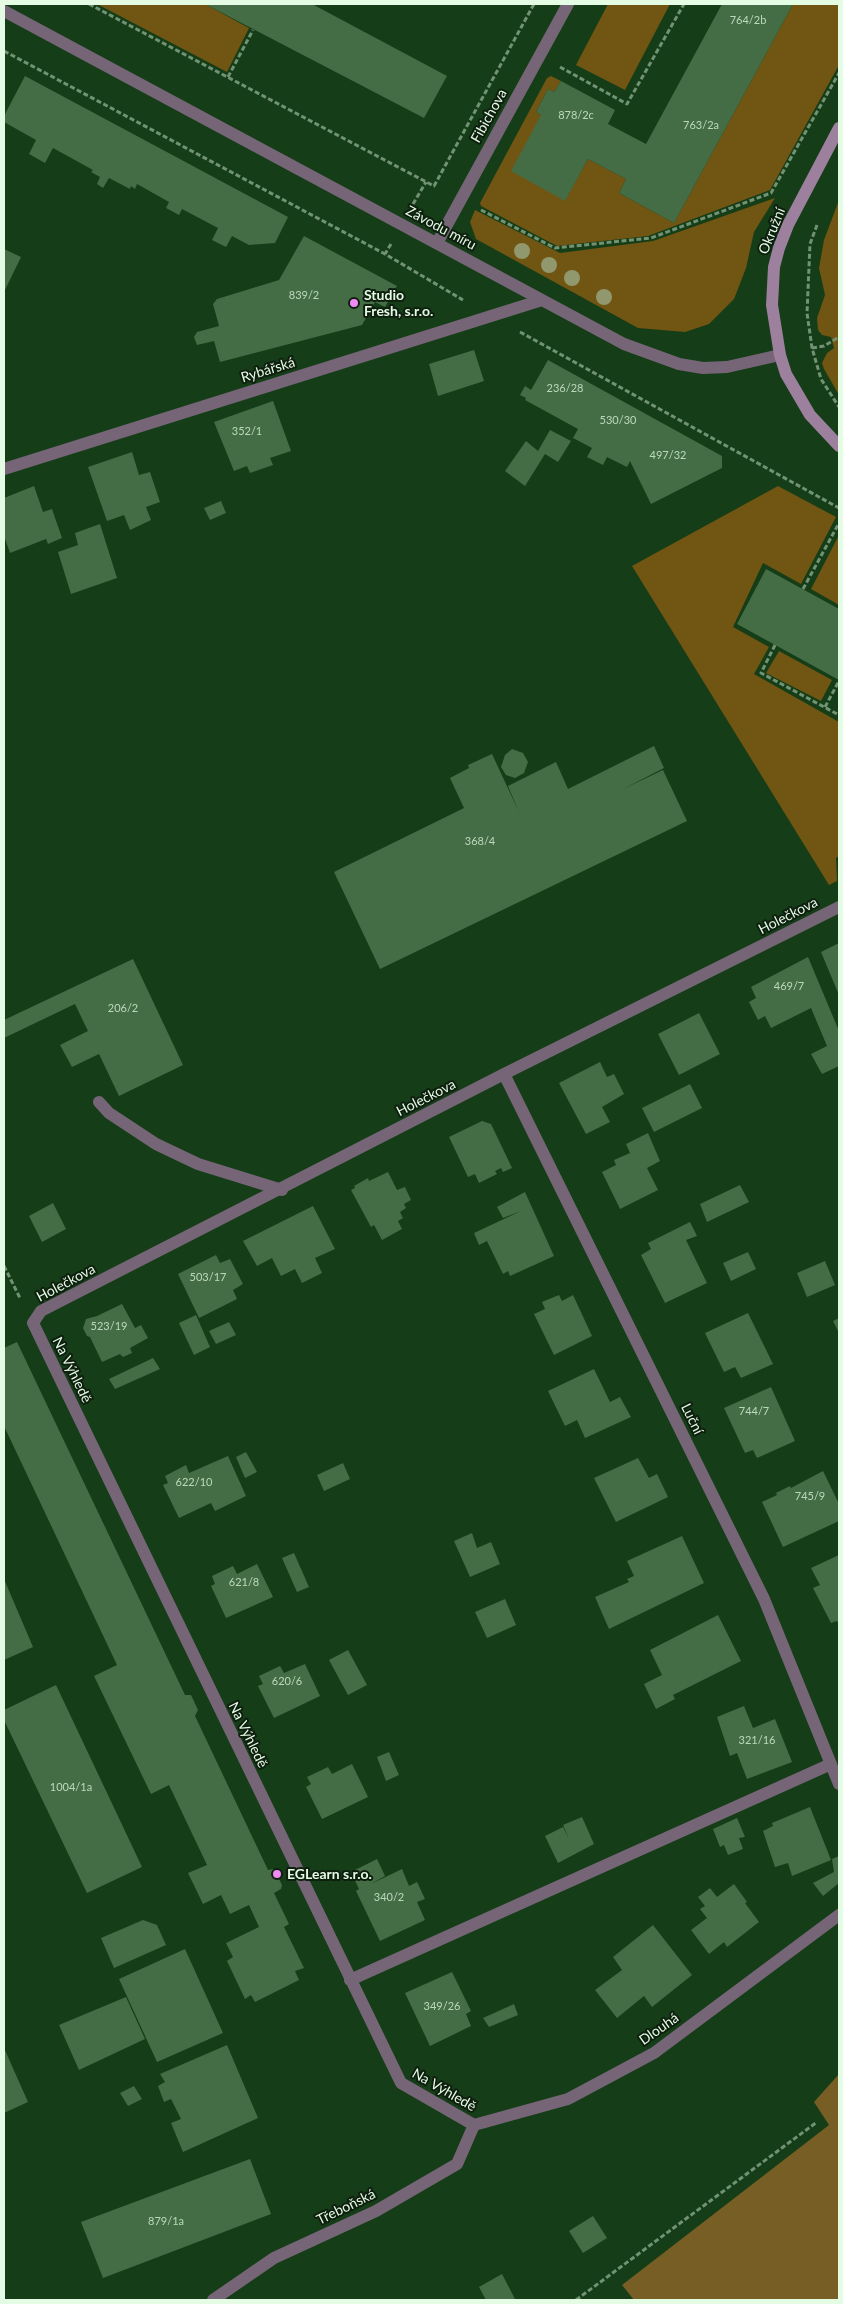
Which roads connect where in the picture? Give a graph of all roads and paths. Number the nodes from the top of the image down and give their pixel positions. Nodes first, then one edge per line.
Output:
1 (89, 4) edge
2 (534, 4) edge
3 (568, 4) edge
4 (684, 4) edge
5 (4, 11) edge
6 (253, 30) dead end
7 (4, 51) edge
8 (551, 62) dead end
9 (839, 73) edge
10 (228, 77) junction
11 (839, 128) edge
12 (426, 182) junction
13 (480, 209) dead end
14 (818, 222) dead end
15 (402, 224) junction
16 (438, 243) junction
17 (385, 254) junction
18 (542, 300) junction
19 (490, 316) junction
20 (839, 337) edge
21 (812, 348) junction
22 (780, 356) junction
23 (839, 407) edge
24 (839, 446) edge
25 (4, 469) edge
26 (839, 508) edge
27 (839, 523) edge
28 (803, 589) dead end
29 (775, 645) dead end
30 (839, 681) edge
31 (825, 707) junction
32 (839, 715) edge
33 (839, 907) edge
34 (504, 1074) junction
35 (99, 1102) dead end
36 (282, 1190) junction
37 (4, 1266) edge
38 (33, 1323) junction
39 (835, 1762) edge
40 (839, 1784) edge
41 (839, 1915) edge
42 (350, 1980) junction
43 (817, 2122) dead end
44 (474, 2125) junction
45 (213, 2300) edge
46 (576, 2300) edge

1 - 10 path
2 - 12 path
3 - 16 street, Fibichova
4 - 8 path
5 - 15 street, Závodu míru
6 - 10 path
7 - 17 path
9 - 13 path
10 - 12 path
11 - 22 main road, Okružní
12 - 15 path
14 - 21 path
15 - 16 street, Závodu míru
15 - 17 path
16 - 18 street, Závodu míru
17 - 19 path
18 - 19 street, Rybářská
18 - 22 street, Závodu míru
19 - 25 street, Rybářská
19 - 26 path
20 - 21 path
21 - 23 path
22 - 24 main road
27 - 28 path
29 - 31 path
30 - 31 path
31 - 32 path
33 - 34 street, Holečkova
34 - 36 street, Holečkova
34 - 39 street, Luční
35 - 36 street
36 - 38 street, Holečkova
37 - 38 path
38 - 42 street, Na Výhledě
39 - 40 street, Luční
39 - 42 street
41 - 44 street, Dlouhá
42 - 44 street, Na Výhledě
43 - 46 path
44 - 45 street, Třeboňská

